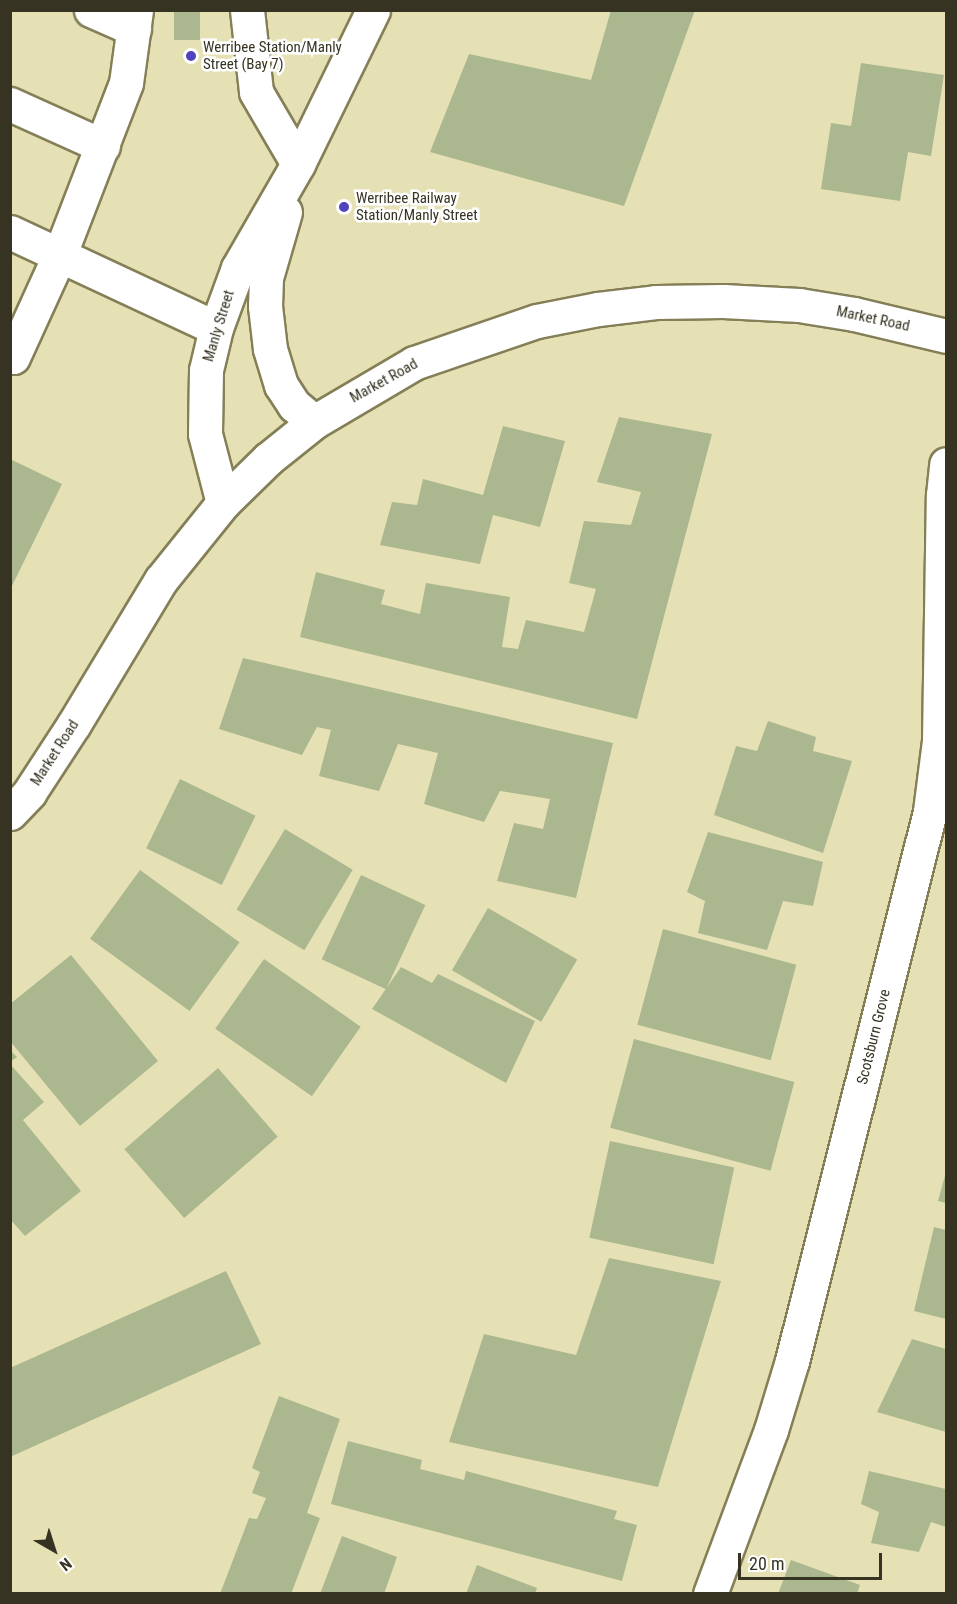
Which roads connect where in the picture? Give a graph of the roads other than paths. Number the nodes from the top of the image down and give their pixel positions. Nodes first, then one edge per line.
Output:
1 (92, 10) edge
2 (247, 10) edge
3 (374, 10) edge
4 (135, 20) edge
5 (10, 104) edge
6 (103, 146) junction
7 (298, 164) junction
8 (10, 232) edge
9 (60, 254) junction
10 (216, 328) junction
11 (946, 336) edge
12 (10, 356) edge
13 (314, 422) junction
14 (946, 464) edge
15 (223, 503) junction
16 (10, 813) edge
17 (710, 1593) edge

1 - 4 street
2 - 7 street
3 - 7 street, Manly Street
4 - 6 street
5 - 6 street
6 - 9 street
7 - 10 street, Manly Street
7 - 13 street, Manly Street
8 - 9 street
9 - 10 street
9 - 12 street
10 - 15 street, Manly Street
11 - 13 street, Market Road
13 - 15 street, Market Road
14 - 17 street, Scotsburn Grove
15 - 16 street, Market Road

